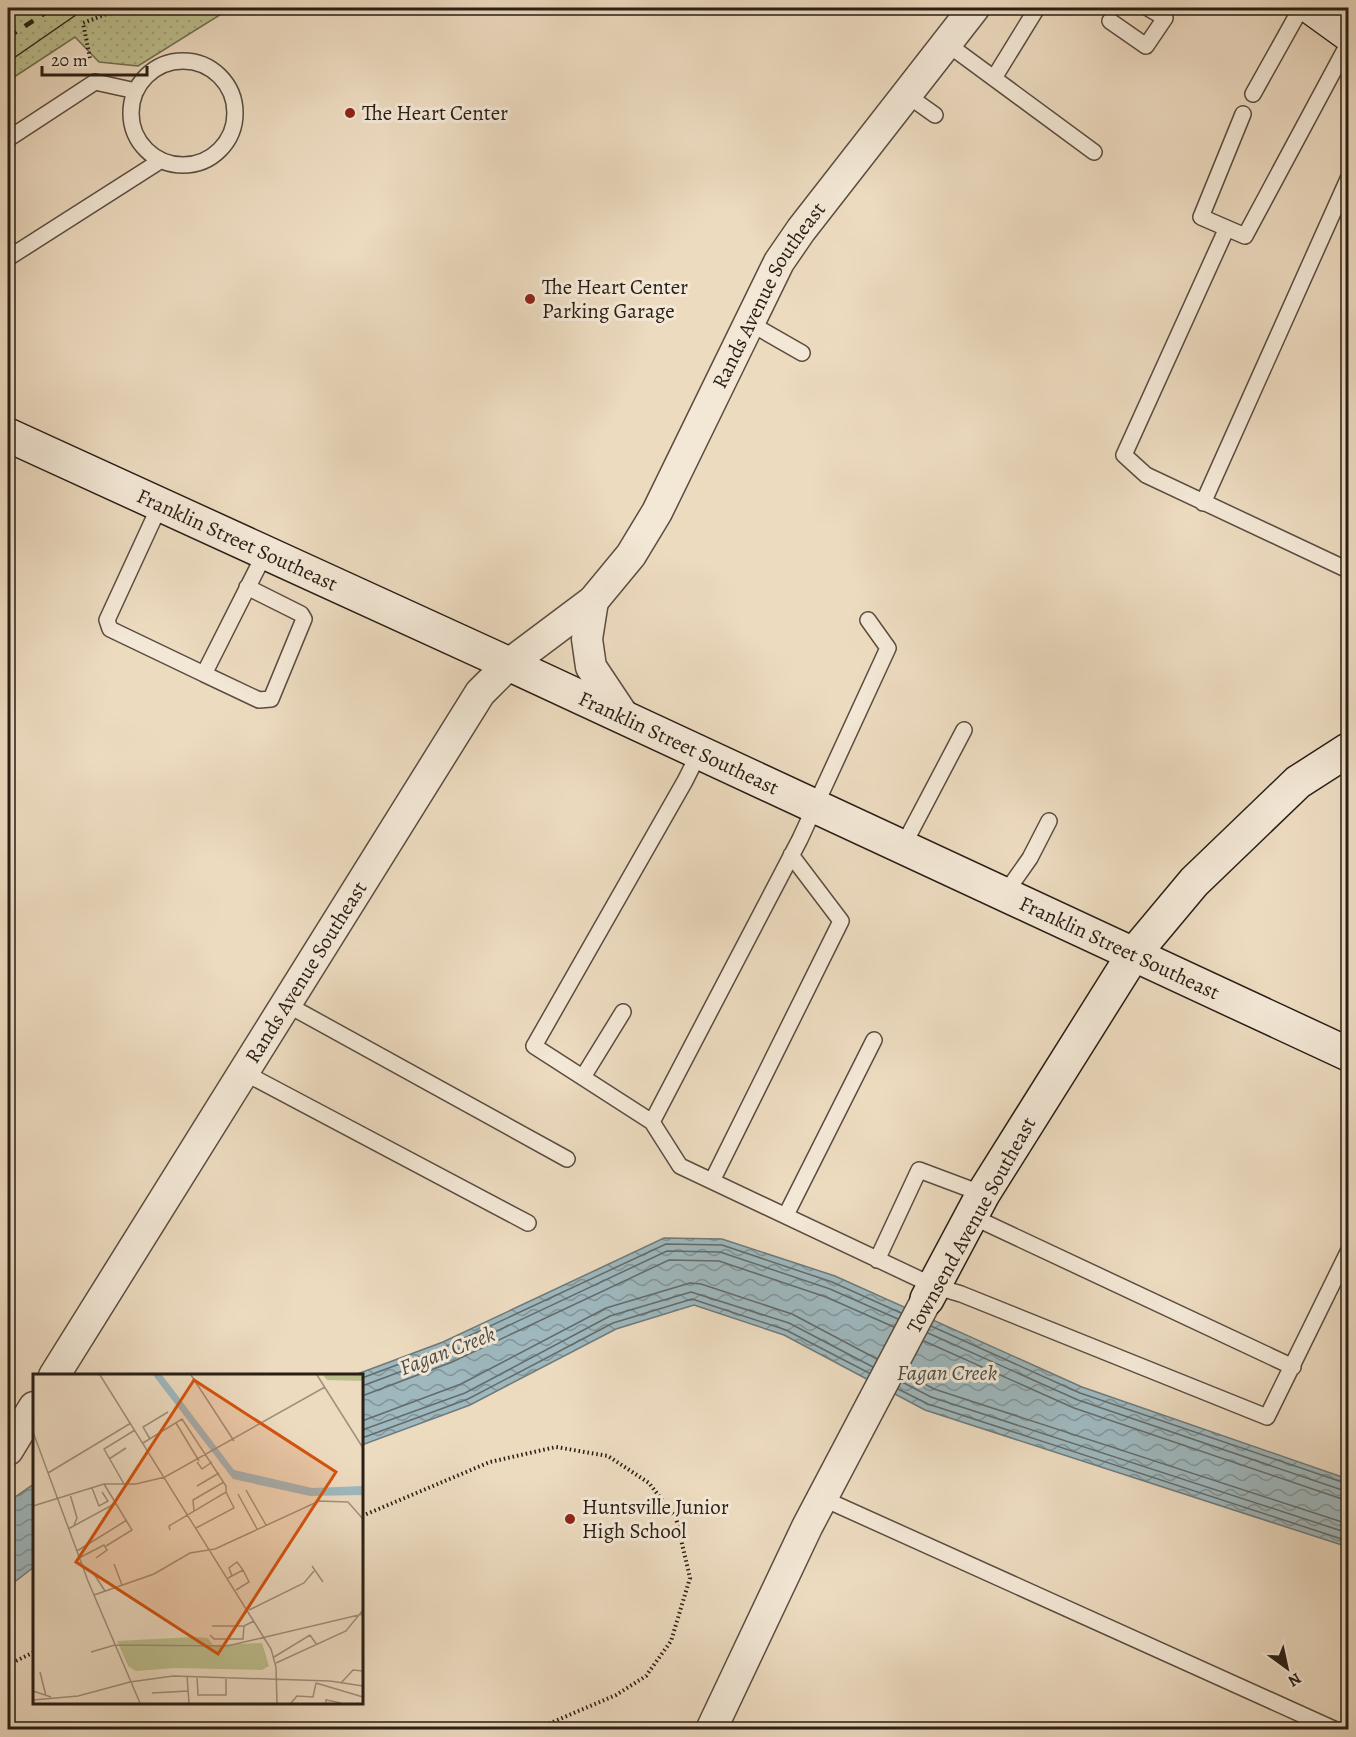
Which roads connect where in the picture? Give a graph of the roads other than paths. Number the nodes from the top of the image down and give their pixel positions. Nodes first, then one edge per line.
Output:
1 (974, 8) edge
2 (1037, 8) edge
3 (1148, 8) edge
4 (1301, 8) edge
5 (1312, 8) edge
6 (1168, 13) edge
7 (1110, 21) dead end
8 (1348, 34) edge
9 (946, 43) junction
10 (1348, 44) edge
11 (994, 78) junction
12 (136, 91) junction
13 (1253, 93) dead end
14 (907, 95) junction
15 (1243, 114) dead end
16 (935, 115) dead end
17 (8, 139) edge
18 (1094, 152) dead end
19 (160, 160) junction
20 (1348, 179) edge
21 (1227, 230) junction
22 (8, 258) edge
23 (748, 322) junction
24 (802, 353) dead end
25 (8, 435) edge
26 (1203, 503) junction
27 (160, 505) junction
28 (264, 553) junction
29 (1348, 570) edge
30 (247, 587) junction
31 (593, 601) junction
32 (868, 620) dead end
33 (509, 664) junction
34 (204, 674) junction
35 (625, 718) junction
36 (964, 730) dead end
37 (1348, 750) edge
38 (699, 753) junction
39 (813, 807) junction
40 (1049, 821) dead end
41 (902, 848) junction
42 (791, 855) junction
43 (1004, 895) junction
44 (1133, 955) junction
45 (286, 1004) junction
46 (623, 1012) dead end
47 (874, 1040) dead end
48 (1348, 1054) edge
49 (243, 1072) junction
50 (583, 1077) junction
51 (652, 1122) junction
52 (567, 1159) dead end
53 (711, 1181) junction
54 (977, 1205) junction
55 (786, 1215) junction
56 (528, 1223) dead end
57 (1348, 1252) edge
58 (877, 1260) junction
59 (931, 1293) junction
60 (1293, 1367) junction
61 (55, 1374) edge
62 (33, 1409) edge
63 (8, 1450) edge
64 (822, 1498) junction
65 (711, 1730) edge
66 (1336, 1730) edge

1 - 9 street, Rands Avenue Southeast
2 - 11 lane
3 - 6 lane
4 - 13 lane
5 - 8 street
6 - 7 lane
9 - 11 lane
9 - 14 street, Rands Avenue Southeast
10 - 21 lane
11 - 18 lane
12 - 17 lane
12 - 19 lane
12 - 19 lane
14 - 16 lane
14 - 23 street, Rands Avenue Southeast
15 - 21 lane
19 - 22 lane
20 - 26 lane
21 - 26 lane
23 - 24 lane
23 - 31 street, Rands Avenue Southeast
25 - 27 street, Franklin Street Southeast
26 - 29 lane
27 - 28 street, Franklin Street Southeast
27 - 34 lane
28 - 30 lane
28 - 33 street, Franklin Street Southeast
30 - 34 lane
30 - 34 lane
31 - 33 street, Rands Avenue Southeast
31 - 35 street
32 - 39 lane
33 - 35 street, Franklin Street Southeast
33 - 45 street, Rands Avenue Southeast
35 - 38 street, Franklin Street Southeast
36 - 41 lane
37 - 44 street, Townsend Avenue Southeast
38 - 39 street, Franklin Street Southeast
38 - 50 lane
39 - 41 street, Franklin Street Southeast
39 - 42 lane
40 - 43 lane
41 - 43 street, Franklin Street Southeast
42 - 51 lane
42 - 53 lane
43 - 44 street, Franklin Street Southeast
44 - 48 street, Franklin Street Southeast
44 - 54 street, Townsend Avenue Southeast
45 - 49 street, Rands Avenue Southeast
45 - 52 lane
46 - 50 lane
47 - 55 lane
49 - 56 lane
49 - 61 street, Rands Avenue Southeast
50 - 51 lane
51 - 53 lane
53 - 55 lane
54 - 58 lane
54 - 59 street, Townsend Avenue Southeast
54 - 60 lane
55 - 58 lane
57 - 60 lane
58 - 59 lane
59 - 60 lane
59 - 64 street, Townsend Avenue Southeast
62 - 63 street
64 - 65 street, Townsend Avenue Southeast
64 - 66 lane

